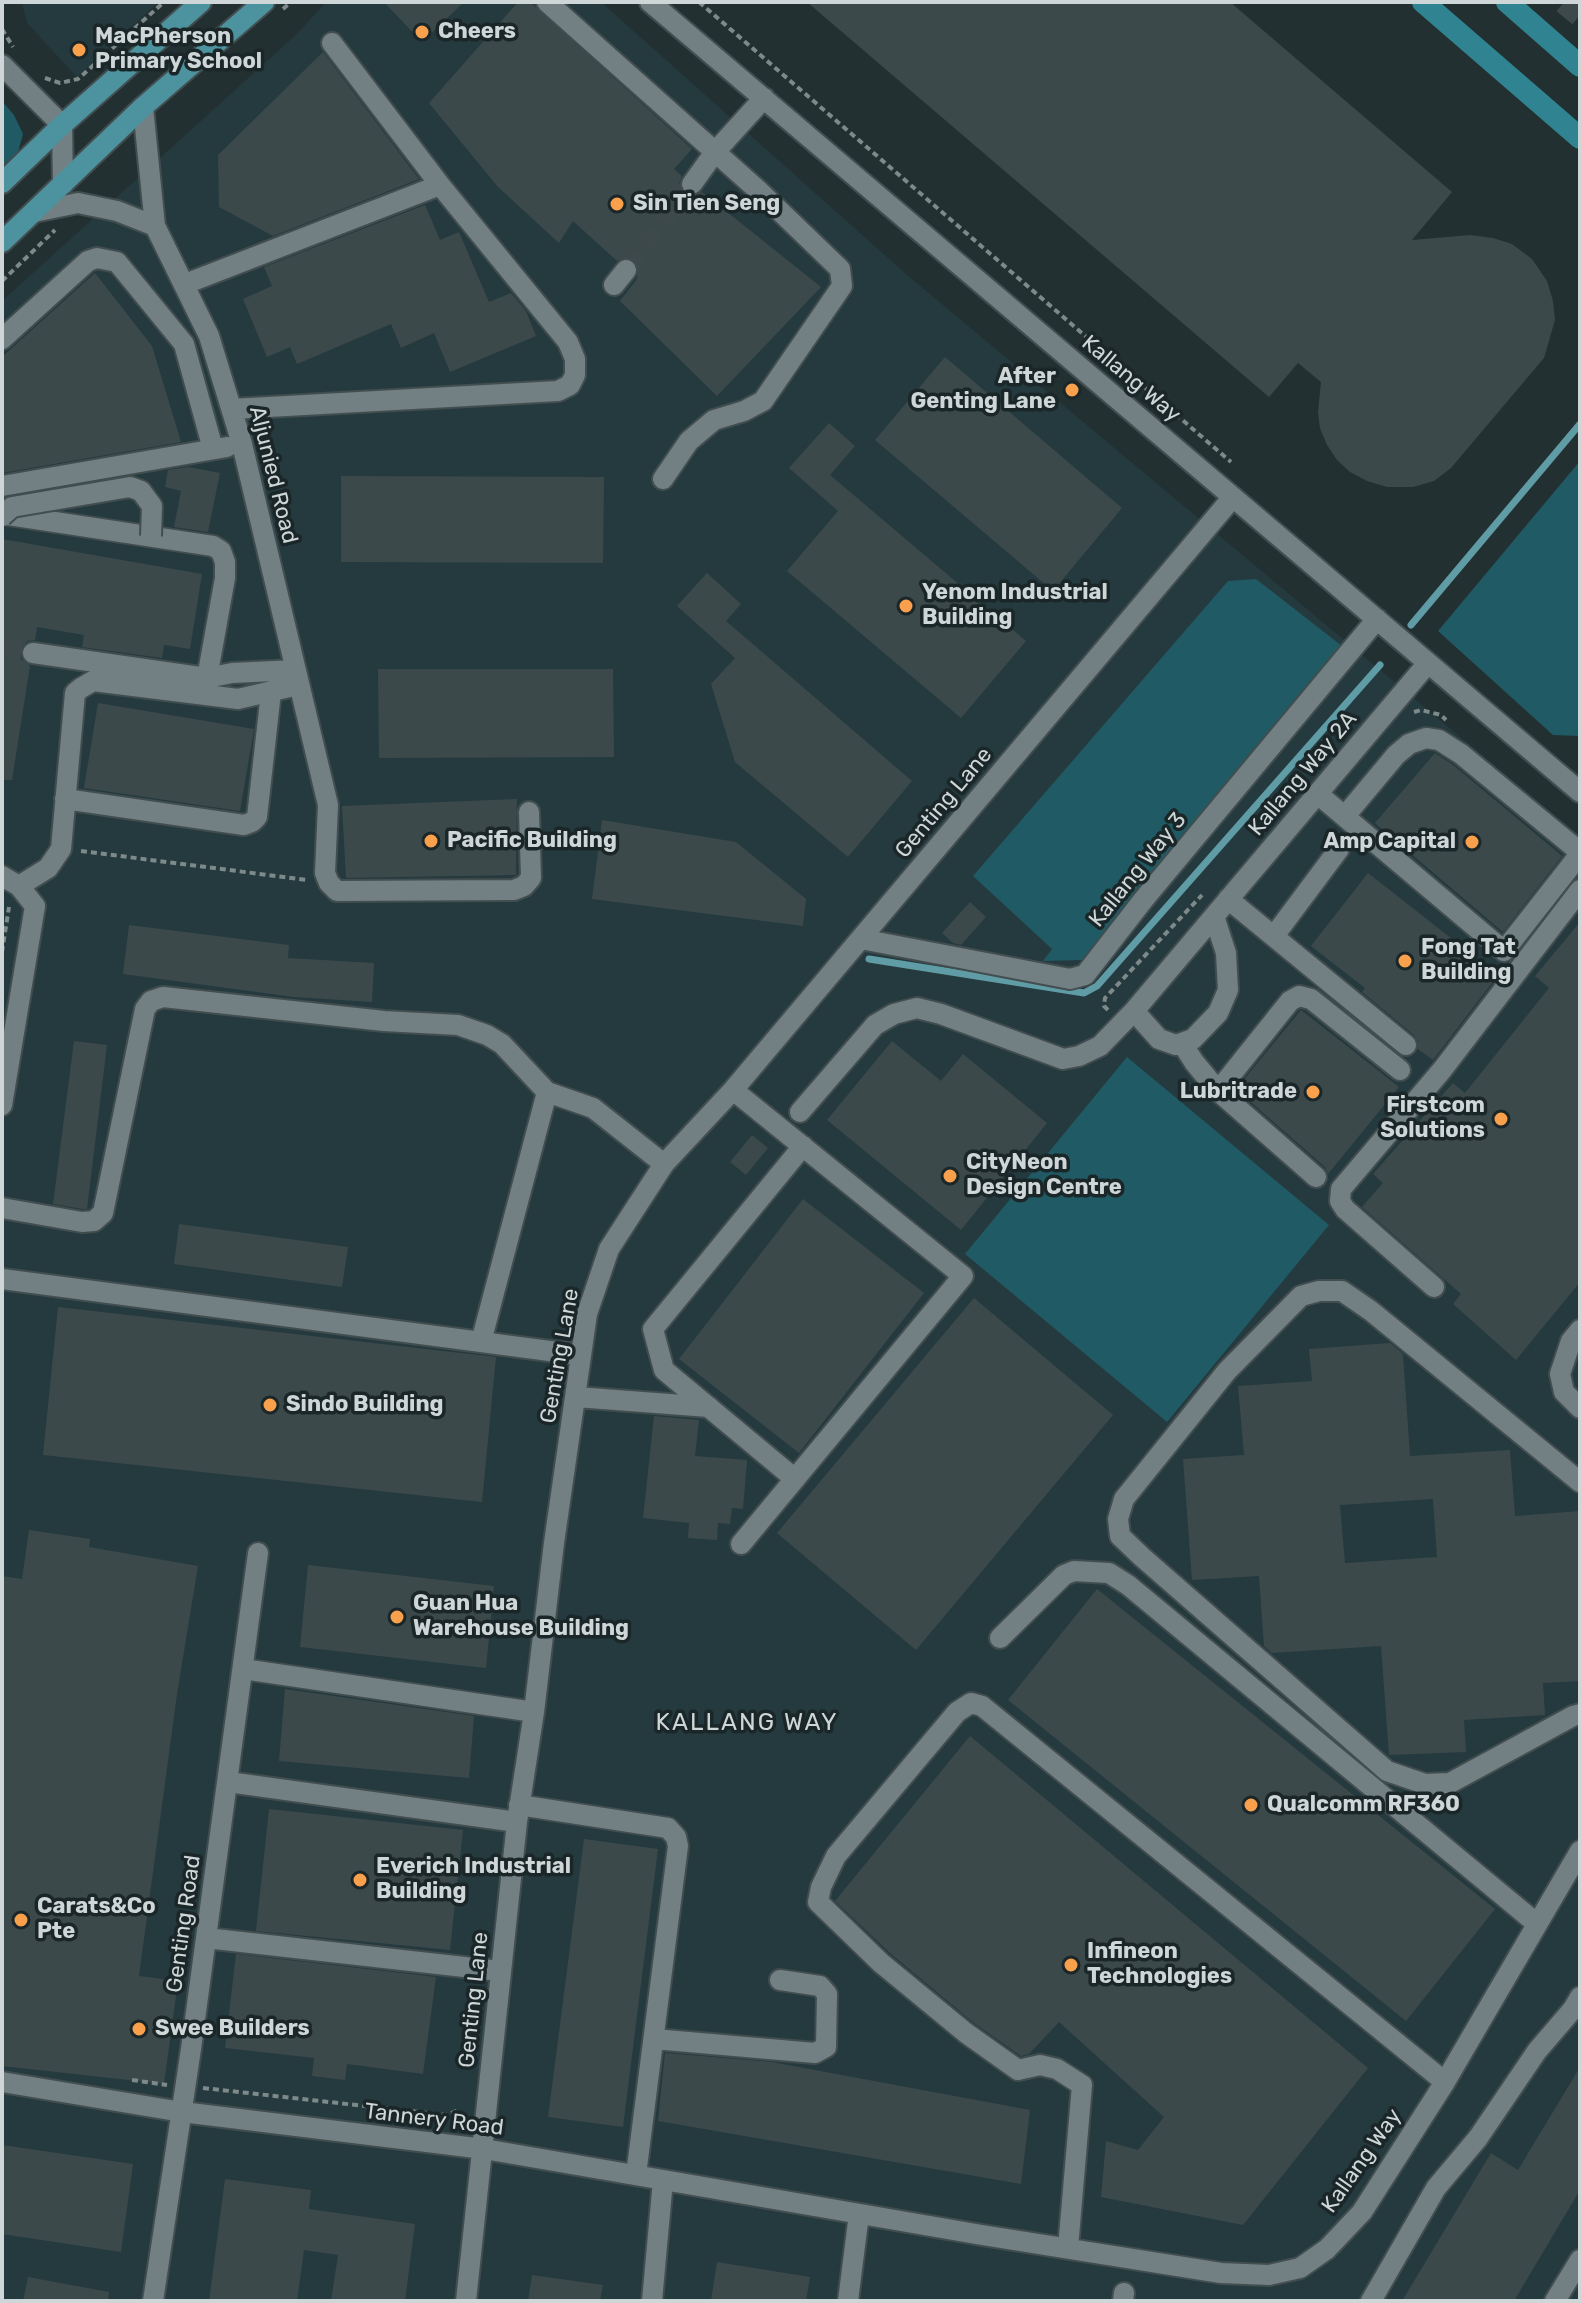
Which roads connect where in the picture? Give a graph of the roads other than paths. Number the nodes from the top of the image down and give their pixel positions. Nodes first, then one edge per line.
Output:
1 (201, 2) edge
2 (547, 2) edge
3 (650, 2) edge
4 (272, 7) edge
5 (332, 43) dead end
6 (8, 57) edge
7 (764, 98) junction
8 (143, 107) junction
9 (62, 125) junction
10 (715, 152) junction
11 (2, 183) edge
12 (63, 184) junction
13 (692, 184) tunnel mouth
14 (440, 185) junction
15 (34, 212) junction
16 (155, 226) junction
17 (2, 242) edge
18 (185, 284) junction
19 (2, 339) edge
20 (232, 409) junction
21 (242, 444) junction
22 (213, 449) junction
23 (663, 479) dead end
24 (2, 486) edge
25 (1233, 497) junction
26 (2, 515) edge
27 (151, 536) junction
28 (1383, 625) junction
29 (33, 653) tunnel mouth
30 (1421, 657) junction
31 (207, 678) junction
32 (296, 678) junction
33 (271, 692) junction
34 (1579, 790) edge
35 (1319, 795) junction
36 (65, 799) junction
37 (529, 812) dead end
38 (1345, 816) junction
39 (1339, 849) dead end
40 (1580, 853) edge
41 (11, 882) edge
42 (1580, 890) edge
43 (1228, 899) junction
44 (1214, 916) junction
45 (1274, 936) junction
46 (861, 939) junction
47 (1129, 1017) junction
48 (1182, 1043) junction
49 (1406, 1045) dead end
50 (1400, 1070) dead end
51 (733, 1090) junction
52 (1218, 1091) junction
53 (547, 1092) junction
54 (2, 1105) edge
55 (800, 1112) dead end
56 (803, 1146) junction
57 (664, 1164) junction
58 (1316, 1177) dead end
59 (2, 1208) edge
60 (2, 1279) edge
61 (1434, 1287) dead end
62 (1580, 1330) edge
63 (481, 1342) junction
64 (580, 1355) junction
65 (576, 1397) junction
66 (709, 1407) junction
67 (1580, 1408) edge
68 (795, 1479) junction
69 (1580, 1482) edge
70 (741, 1544) dead end
71 (258, 1553) dead end
72 (1000, 1638) dead end
73 (243, 1669) junction
74 (534, 1712) junction
75 (1580, 1714) edge
76 (228, 1782) junction
77 (518, 1814) junction
78 (1580, 1851) edge
79 (1536, 1923) junction
80 (206, 1938) junction
81 (500, 1971) junction
82 (780, 1980) dead end
83 (1580, 1997) edge
84 (654, 2039) junction
85 (2, 2082) edge
86 (1445, 2082) junction
87 (182, 2112) junction
88 (484, 2149) junction
89 (636, 2175) junction
90 (663, 2180) junction
91 (859, 2214) junction
92 (1068, 2248) junction
93 (1580, 2260) edge
94 (153, 2301) edge
95 (466, 2301) edge
96 (652, 2301) edge
97 (848, 2301) edge
98 (1371, 2301) edge
99 (1555, 2301) edge

1 - 9 main road
2 - 10 street
3 - 7 street, Kallang Way
4 - 8 main road
5 - 14 street
6 - 9 street
7 - 10 street
7 - 25 street, Kallang Way
8 - 12 main road
8 - 16 street, Aljunied Road
9 - 11 main road
9 - 12 street
10 - 13 street
10 - 23 street
12 - 15 main road
14 - 18 street
14 - 20 street
15 - 16 street
15 - 17 main road
16 - 18 street, Aljunied Road
18 - 20 street, Aljunied Road
19 - 22 street
20 - 21 street, Aljunied Road
21 - 22 street
21 - 32 street, Aljunied Road
22 - 24 street
25 - 28 street, Kallang Way
25 - 46 street, Genting Lane
26 - 27 street
26 - 27 street, bridge
27 - 31 street
28 - 30 street, Kallang Way
28 - 46 street, Kallang Way 3
29 - 31 street
30 - 34 street, Kallang Way
30 - 35 street, Kallang Way 2A
31 - 32 street
32 - 33 street
32 - 37 street, Aljunied Road
33 - 36 street
33 - 36 street
35 - 38 street
35 - 43 street, Kallang Way 2A
36 - 41 street
38 - 40 street
38 - 40 street
39 - 45 street
41 - 54 street
42 - 61 street
43 - 44 street, Kallang Way 2A
43 - 45 street
44 - 47 street, Kallang Way 2A
44 - 48 street
45 - 49 street
46 - 51 street, Genting Lane
47 - 48 street
47 - 55 street, Kallang Way 2A
48 - 52 street
50 - 52 street
51 - 56 street
51 - 57 street, Genting Lane
52 - 58 street
53 - 57 street
53 - 59 street
53 - 63 street
56 - 66 street
56 - 68 street
57 - 64 street, Genting Lane
60 - 63 street
62 - 67 street
63 - 64 street
64 - 65 street, Genting Lane
65 - 66 street
65 - 74 street, Genting Lane
66 - 68 street
68 - 70 street
69 - 75 street
71 - 73 street, Genting Road
72 - 79 street
73 - 74 street
73 - 76 street, Genting Road
74 - 77 street, Genting Lane
76 - 77 street
76 - 80 street, Genting Road
77 - 81 street, Genting Lane
77 - 84 street
78 - 79 street, Kallang Way
79 - 86 street, Kallang Way
80 - 81 street
80 - 87 street, Genting Road
81 - 88 street, Genting Lane
82 - 84 street
83 - 98 street
84 - 89 street
85 - 87 street, Tannery Road
86 - 92 street, Kallang Way
86 - 92 street
87 - 88 street, Tannery Road
87 - 94 street, Genting Road
88 - 89 street, Tannery Road
88 - 95 street, Genting Lane
89 - 90 street, Tannery Road
90 - 91 street, Tannery Road
90 - 96 street
91 - 92 street, Kallang Way
91 - 97 street
93 - 99 street

